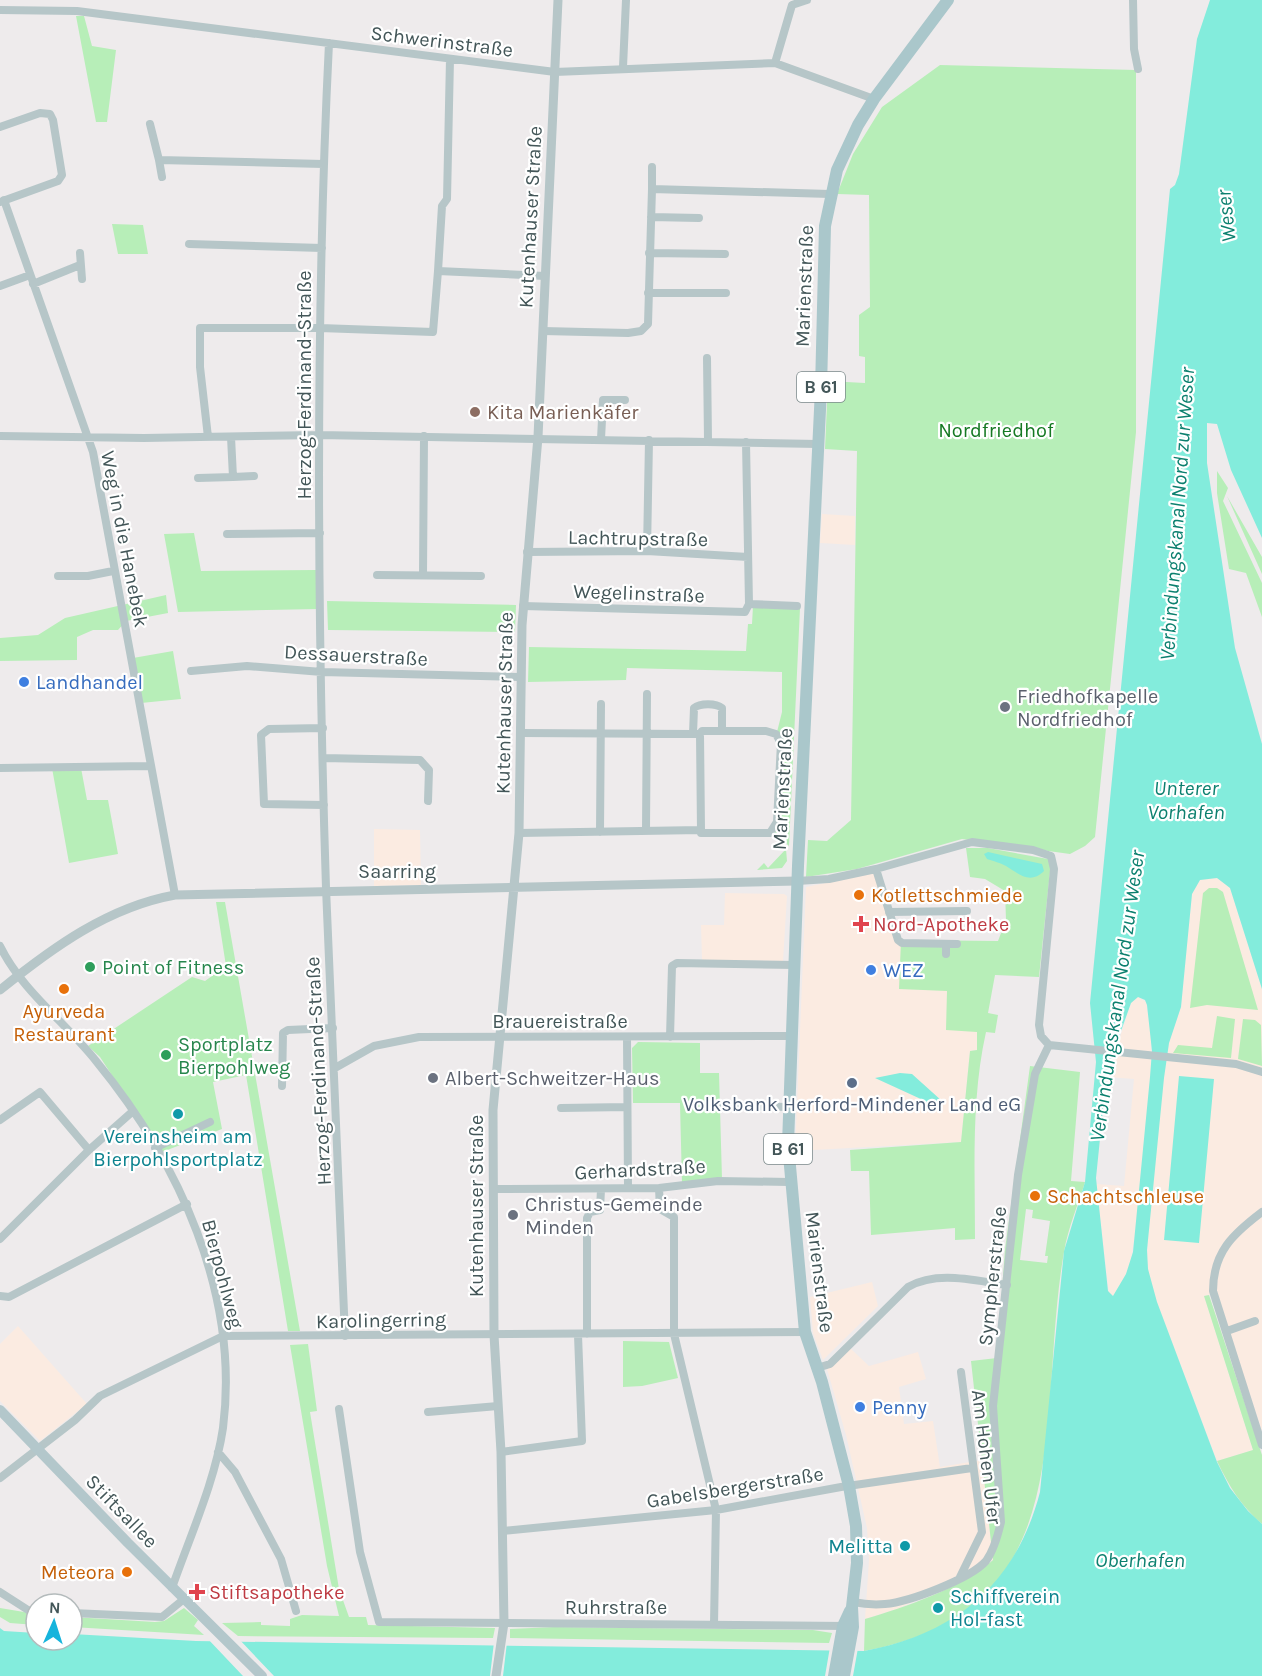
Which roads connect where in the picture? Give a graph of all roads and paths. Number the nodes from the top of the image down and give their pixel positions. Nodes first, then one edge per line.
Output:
1 (558, 0) edge
2 (626, 0) edge
3 (807, 0) edge
4 (948, 0) edge
5 (1133, 0) edge
6 (791, 3) edge
7 (0, 10) edge
8 (329, 43) junction
9 (450, 59) junction
10 (775, 63) junction
11 (623, 67) junction
12 (1138, 69) dead end
13 (555, 72) junction
14 (874, 99) junction
15 (150, 124) dead end
16 (0, 127) edge
17 (159, 160) junction
18 (323, 164) junction
19 (652, 167) dead end
20 (162, 177) dead end
21 (652, 189) junction
22 (830, 194) junction
23 (2, 201) edge
24 (651, 217) junction
25 (699, 218) dead end
26 (189, 244) dead end
27 (322, 248) junction
28 (80, 252) dead end
29 (649, 253) junction
30 (725, 254) dead end
31 (80, 265) junction
32 (438, 271) junction
33 (30, 275) junction
34 (545, 276) junction
35 (82, 279) dead end
36 (33, 284) junction
37 (0, 286) edge
38 (648, 293) junction
39 (726, 293) dead end
40 (320, 328) junction
41 (543, 331) junction
42 (707, 358) dead end
43 (624, 400) dead end
44 (319, 435) junction
45 (0, 436) edge
46 (231, 436) junction
47 (424, 436) junction
48 (208, 437) junction
49 (538, 437) junction
50 (89, 438) junction
51 (601, 439) junction
52 (649, 440) junction
53 (708, 440) junction
54 (746, 442) junction
55 (818, 444) junction
56 (233, 477) junction
57 (254, 477) dead end
58 (198, 478) dead end
59 (320, 533) junction
60 (227, 534) dead end
61 (647, 551) junction
62 (527, 552) junction
63 (748, 557) junction
64 (114, 572) junction
65 (377, 575) dead end
66 (423, 575) junction
67 (58, 576) dead end
68 (481, 576) dead end
69 (749, 604) junction
70 (523, 606) junction
71 (797, 606) dead end
72 (191, 671) dead end
73 (322, 672) junction
74 (520, 677) junction
75 (646, 694) dead end
76 (601, 704) dead end
77 (323, 728) junction
78 (722, 731) junction
79 (521, 733) junction
80 (600, 734) junction
81 (646, 734) junction
82 (697, 734) junction
83 (323, 758) junction
84 (150, 766) junction
85 (0, 768) edge
86 (428, 801) dead end
87 (324, 805) junction
88 (701, 830) junction
89 (646, 831) junction
90 (600, 832) junction
91 (519, 833) junction
92 (876, 870) junction
93 (797, 881) junction
94 (516, 887) junction
95 (326, 890) junction
96 (175, 895) junction
97 (967, 911) dead end
98 (889, 912) junction
99 (946, 944) junction
100 (957, 944) dead end
101 (0, 946) edge
102 (946, 954) dead end
103 (795, 965) junction
104 (18, 975) junction
105 (0, 990) edge
106 (333, 1028) junction
107 (792, 1036) junction
108 (499, 1037) junction
109 (627, 1037) junction
110 (670, 1037) junction
111 (1049, 1045) junction
112 (335, 1068) junction
113 (1262, 1072) edge
114 (282, 1086) dead end
115 (723, 1106) dead end
116 (627, 1107) junction
117 (789, 1107) junction
118 (561, 1108) dead end
119 (132, 1112) junction
120 (0, 1120) edge
121 (210, 1122) dead end
122 (155, 1148) junction
123 (89, 1150) junction
124 (789, 1182) junction
125 (628, 1188) junction
126 (659, 1188) junction
127 (493, 1189) junction
128 (601, 1189) junction
129 (187, 1204) junction
130 (1262, 1212) edge
131 (0, 1239) edge
132 (1007, 1285) junction
133 (0, 1296) edge
134 (1256, 1321) dead end
135 (1227, 1331) junction
136 (805, 1332) junction
137 (583, 1334) junction
138 (674, 1334) junction
139 (495, 1335) junction
140 (223, 1336) junction
141 (345, 1336) junction
142 (817, 1368) junction
143 (961, 1372) dead end
144 (498, 1406) junction
145 (339, 1409) dead end
146 (0, 1410) edge
147 (428, 1412) dead end
148 (1262, 1444) edge
149 (38, 1449) junction
150 (218, 1452) junction
151 (501, 1452) junction
152 (972, 1468) junction
153 (0, 1478) edge
154 (849, 1485) junction
155 (716, 1510) junction
156 (503, 1531) junction
157 (960, 1577) junction
158 (172, 1588) junction
159 (0, 1592) edge
160 (184, 1599) junction
161 (852, 1604) junction
162 (24, 1607) edge
163 (296, 1611) dead end
164 (84, 1614) edge
165 (504, 1623) junction
166 (714, 1625) junction
167 (848, 1626) junction
168 (219, 1635) junction
169 (845, 1644) junction
170 (255, 1676) edge
171 (262, 1676) edge
172 (496, 1676) edge
173 (834, 1676) edge
174 (844, 1676) edge

1 - 13 street, Kutenhauser Straße
2 - 11 street
3 - 6 street
4 - 14 main road, Marienstraße / B 61
5 - 12 street
6 - 10 street
7 - 8 street, Schwerinstraße
8 - 9 street, Schwerinstraße
8 - 18 street, Herzog-Ferdinand-Straße
9 - 13 street, Schwerinstraße
9 - 32 street
10 - 11 street, Schwerinstraße
10 - 14 street, Schwerinstraße
11 - 13 street, Schwerinstraße
13 - 34 street, Kutenhauser Straße
14 - 22 main road, Marienstraße / B 61
15 - 17 street
16 - 23 street
17 - 18 street
17 - 20 street
18 - 27 street, Herzog-Ferdinand-Straße
19 - 21 street
21 - 22 street
21 - 24 street
22 - 55 main road, Marienstraße / B 61
23 - 33 street, Weg in die Hanebek
24 - 25 street
24 - 29 street
26 - 27 street
27 - 40 street, Herzog-Ferdinand-Straße
28 - 31 street
29 - 30 street
29 - 38 street
31 - 35 street
31 - 36 street
32 - 34 street
32 - 40 street
33 - 36 street, Weg in die Hanebek
33 - 37 street
34 - 41 street, Kutenhauser Straße
36 - 50 street, Weg in die Hanebek
38 - 39 street
38 - 41 street
40 - 44 street, Herzog-Ferdinand-Straße
40 - 48 street
41 - 49 street, Kutenhauser Straße
42 - 53 street
43 - 51 street
44 - 46 street
44 - 47 street
44 - 59 street, Herzog-Ferdinand-Straße
45 - 50 street
46 - 48 street
46 - 56 street
47 - 49 street
47 - 66 street
48 - 50 street
49 - 51 street
49 - 62 street, Kutenhauser Straße
50 - 64 street, Weg in die Hanebek
51 - 52 street
52 - 53 street
52 - 61 street
53 - 54 street
54 - 55 street
54 - 63 street
55 - 93 main road, Marienstraße / B 61
56 - 57 street
56 - 58 street
59 - 60 street
59 - 73 street, Herzog-Ferdinand-Straße
61 - 62 street, Lachtrupstraße
61 - 63 street, Lachtrupstraße
62 - 70 street, Kutenhauser Straße
63 - 69 street
64 - 67 street
64 - 84 street, Weg in die Hanebek
65 - 66 street
66 - 68 street
69 - 70 street, Wegelinstraße
69 - 71 street
70 - 74 street, Kutenhauser Straße
72 - 73 street, Dessauerstraße
73 - 74 street, Dessauerstraße
73 - 77 street, Herzog-Ferdinand-Straße
74 - 79 street, Kutenhauser Straße
75 - 81 street
76 - 80 street
77 - 83 street, Herzog-Ferdinand-Straße
77 - 87 street
78 - 82 street
78 - 82 street
78 - 88 street
79 - 80 street
79 - 91 street, Kutenhauser Straße
80 - 81 street
80 - 90 street
81 - 82 street
81 - 89 street
82 - 88 street
83 - 86 street
83 - 87 street, Herzog-Ferdinand-Straße
84 - 85 street
84 - 96 street, Weg in die Hanebek
87 - 95 street, Herzog-Ferdinand-Straße
88 - 89 street
89 - 90 street
90 - 91 street
91 - 94 street, Kutenhauser Straße
92 - 93 street
92 - 98 street
92 - 111 street
93 - 94 street, Saarring
93 - 103 main road, Marienstraße / B 61
94 - 95 street, Saarring
94 - 108 street, Kutenhauser Straße
95 - 96 street, Saarring
95 - 106 street, Herzog-Ferdinand-Straße
96 - 104 street, Saarring
97 - 98 street
98 - 99 street
99 - 100 street
99 - 102 street
101 - 104 street, Bierpohlweg
103 - 107 main road, Marienstraße / B 61
103 - 110 street
104 - 105 street, Saarring
104 - 119 street, Bierpohlweg
106 - 112 street, Herzog-Ferdinand-Straße
106 - 114 street
107 - 110 street, Brauereistraße
107 - 117 main road, Marienstraße / B 61
108 - 109 street, Brauereistraße
108 - 112 street, Brauereistraße
108 - 127 street, Kutenhauser Straße
109 - 110 street, Brauereistraße
109 - 116 street
111 - 113 street
111 - 132 street, Sympherstraße
112 - 141 street, Herzog-Ferdinand-Straße
115 - 117 street
116 - 118 street
116 - 125 street
117 - 124 main road, Marienstraße / B 61
119 - 122 street, Bierpohlweg
119 - 123 street
120 - 123 street
121 - 122 street
122 - 129 street, Bierpohlweg
123 - 131 street
124 - 126 street, Gerhardstraße
124 - 136 main road, Marienstraße / B 61
125 - 126 street, Gerhardstraße
125 - 128 street, Gerhardstraße
126 - 138 street
127 - 128 street, Gerhardstraße
127 - 139 street, Kutenhauser Straße
128 - 137 street
129 - 133 street
129 - 140 street, Bierpohlweg
130 - 135 street
132 - 142 street
132 - 157 street, Sympherstraße
134 - 135 street
135 - 148 street
136 - 138 street, Karolingerring
136 - 142 main road, Marienstraße / B 61
137 - 138 street, Karolingerring
137 - 139 street, Karolingerring
137 - 151 street
138 - 155 street
139 - 141 street, Karolingerring
139 - 144 street, Kutenhauser Straße
140 - 141 street, Karolingerring
140 - 149 street, Karolingerring
140 - 150 street, Bierpohlweg
142 - 154 main road, Marienstraße / B 61
143 - 152 street, Am Hohen Ufer
144 - 147 street
144 - 151 street, Kutenhauser Straße
145 - 165 street, Ruhrstraße
146 - 149 main road, Stiftsallee
149 - 153 street, Karolingerring
149 - 158 main road, Stiftsallee
150 - 158 street, Bierpohlweg
150 - 163 street
151 - 156 street, Kutenhauser Straße
152 - 154 street, Gabelsbergerstraße
152 - 157 street, Am Hohen Ufer
154 - 155 street, Gabelsbergerstraße
154 - 161 main road, Marienstraße / B 61
155 - 156 street, Gabelsbergerstraße
155 - 166 street
156 - 165 street, Kutenhauser Straße
157 - 161 street, Sympherstraße
158 - 160 main road, Stiftsallee
159 - 162 street
160 - 164 street
160 - 168 main road, Stiftsallee
161 - 167 main road, Marienstraße / B 61
165 - 166 street, Ruhrstraße
165 - 172 street, Kutenhauser Straße
166 - 167 street, Ruhrstraße
167 - 169 main road, Marienstraße / B 61
168 - 170 main road, Stiftsallee
168 - 171 main road, Stiftsallee
169 - 173 main road, Marienstraße / B 61
169 - 174 main road, Marienstraße / B 61

